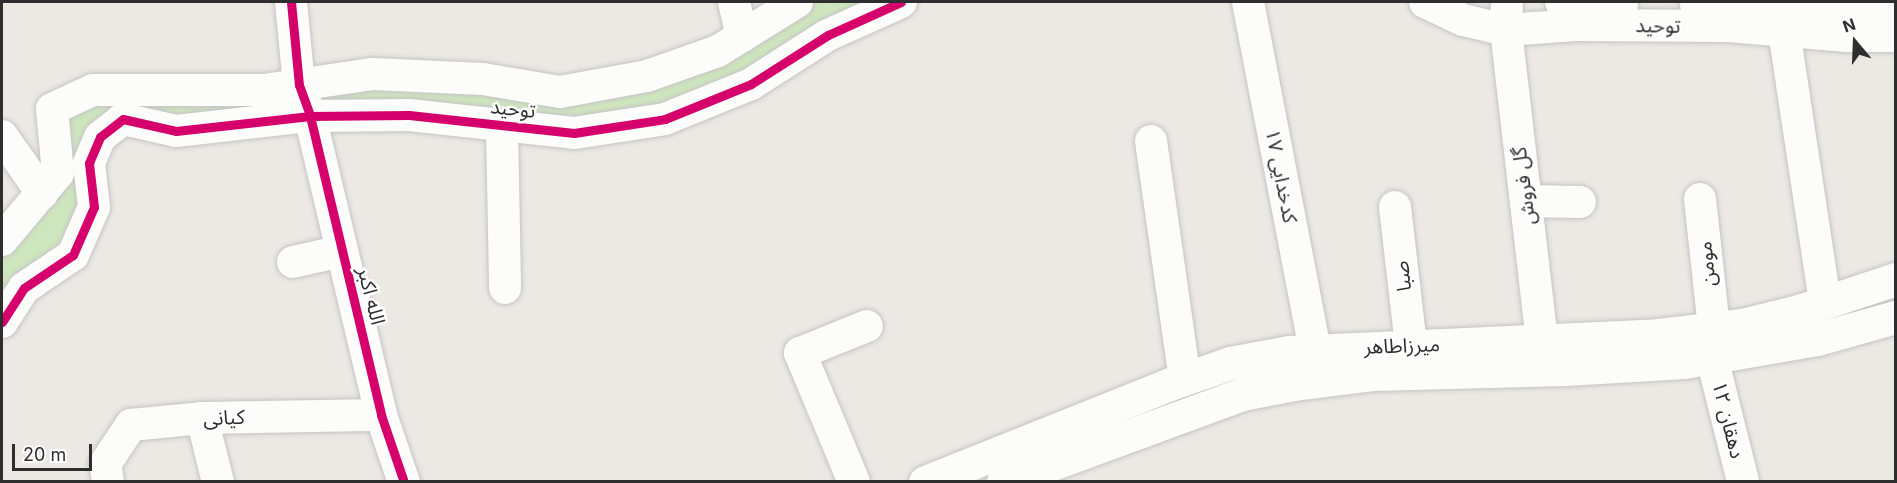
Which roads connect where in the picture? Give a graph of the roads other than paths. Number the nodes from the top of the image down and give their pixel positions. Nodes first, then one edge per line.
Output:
1 (291, 2) edge
2 (734, 2) edge
3 (797, 2) edge
4 (901, 2) edge
5 (1248, 2) edge
6 (1425, 2) edge
7 (1561, 2) edge
8 (1896, 11) edge
9 (1507, 16) edge
10 (1786, 19) junction
11 (742, 36) junction
12 (1896, 36) edge
13 (456, 78) junction
14 (299, 85) junction
15 (310, 116) junction
16 (457, 121) junction
17 (502, 127) junction
18 (2, 136) edge
19 (1151, 141) dead end
20 (42, 193) junction
21 (1700, 199) dead end
22 (1526, 201) junction
23 (1580, 202) dead end
24 (1395, 207) dead end
25 (2, 240) edge
26 (342, 251) junction
27 (293, 262) dead end
28 (1896, 279) edge
29 (504, 288) dead end
30 (1825, 303) junction
31 (1896, 317) edge
32 (2, 322) edge
33 (867, 326) dead end
34 (1542, 342) junction
35 (1713, 343) junction
36 (1411, 346) junction
37 (1315, 350) junction
38 (1185, 379) junction
39 (381, 415) junction
40 (202, 418) junction
41 (1743, 481) edge
42 (108, 482) edge
43 (218, 482) edge
44 (404, 482) edge
45 (854, 482) edge
46 (925, 482) edge
47 (1003, 482) edge

1 - 14 street, الله اکبر
2 - 11 street
3 - 11 street, توحید
4 - 17 street, توحید
5 - 37 street, کدخدایی ۱۷
6 - 9 street, توحید
7 - 10 street, توحید
8 - 10 street, توحید
9 - 10 street, توحید
9 - 22 street, گل فروش
10 - 12 street, توحید
10 - 30 street
11 - 13 street, توحید
13 - 14 street, توحید
13 - 16 street
14 - 15 street, الله اکبر
14 - 20 street, توحید
15 - 16 street, توحید
15 - 26 street, الله اکبر
15 - 32 street, توحید
16 - 17 street, توحید
17 - 29 street
18 - 20 street
19 - 38 street
20 - 25 street
21 - 35 street, مومن
22 - 23 street
22 - 34 street, گل فروش
24 - 36 street, صبا
26 - 27 street
26 - 39 street, الله اکبر
28 - 30 main road, میرزاطاهر
30 - 35 main road, میرزاطاهر
31 - 35 main road, میرزاطاهر
33 - 45 street
34 - 35 main road, میرزاطاهر
34 - 36 main road, میرزاطاهر
35 - 41 street, دهقان ۱۲
35 - 47 main road, میرزاطاهر
36 - 37 main road, میرزاطاهر
37 - 38 main road, میرزاطاهر
38 - 46 main road, میرزاطاهر
39 - 40 street, کیانی
39 - 44 street, الله اکبر
40 - 42 street, کیانی
40 - 43 street

